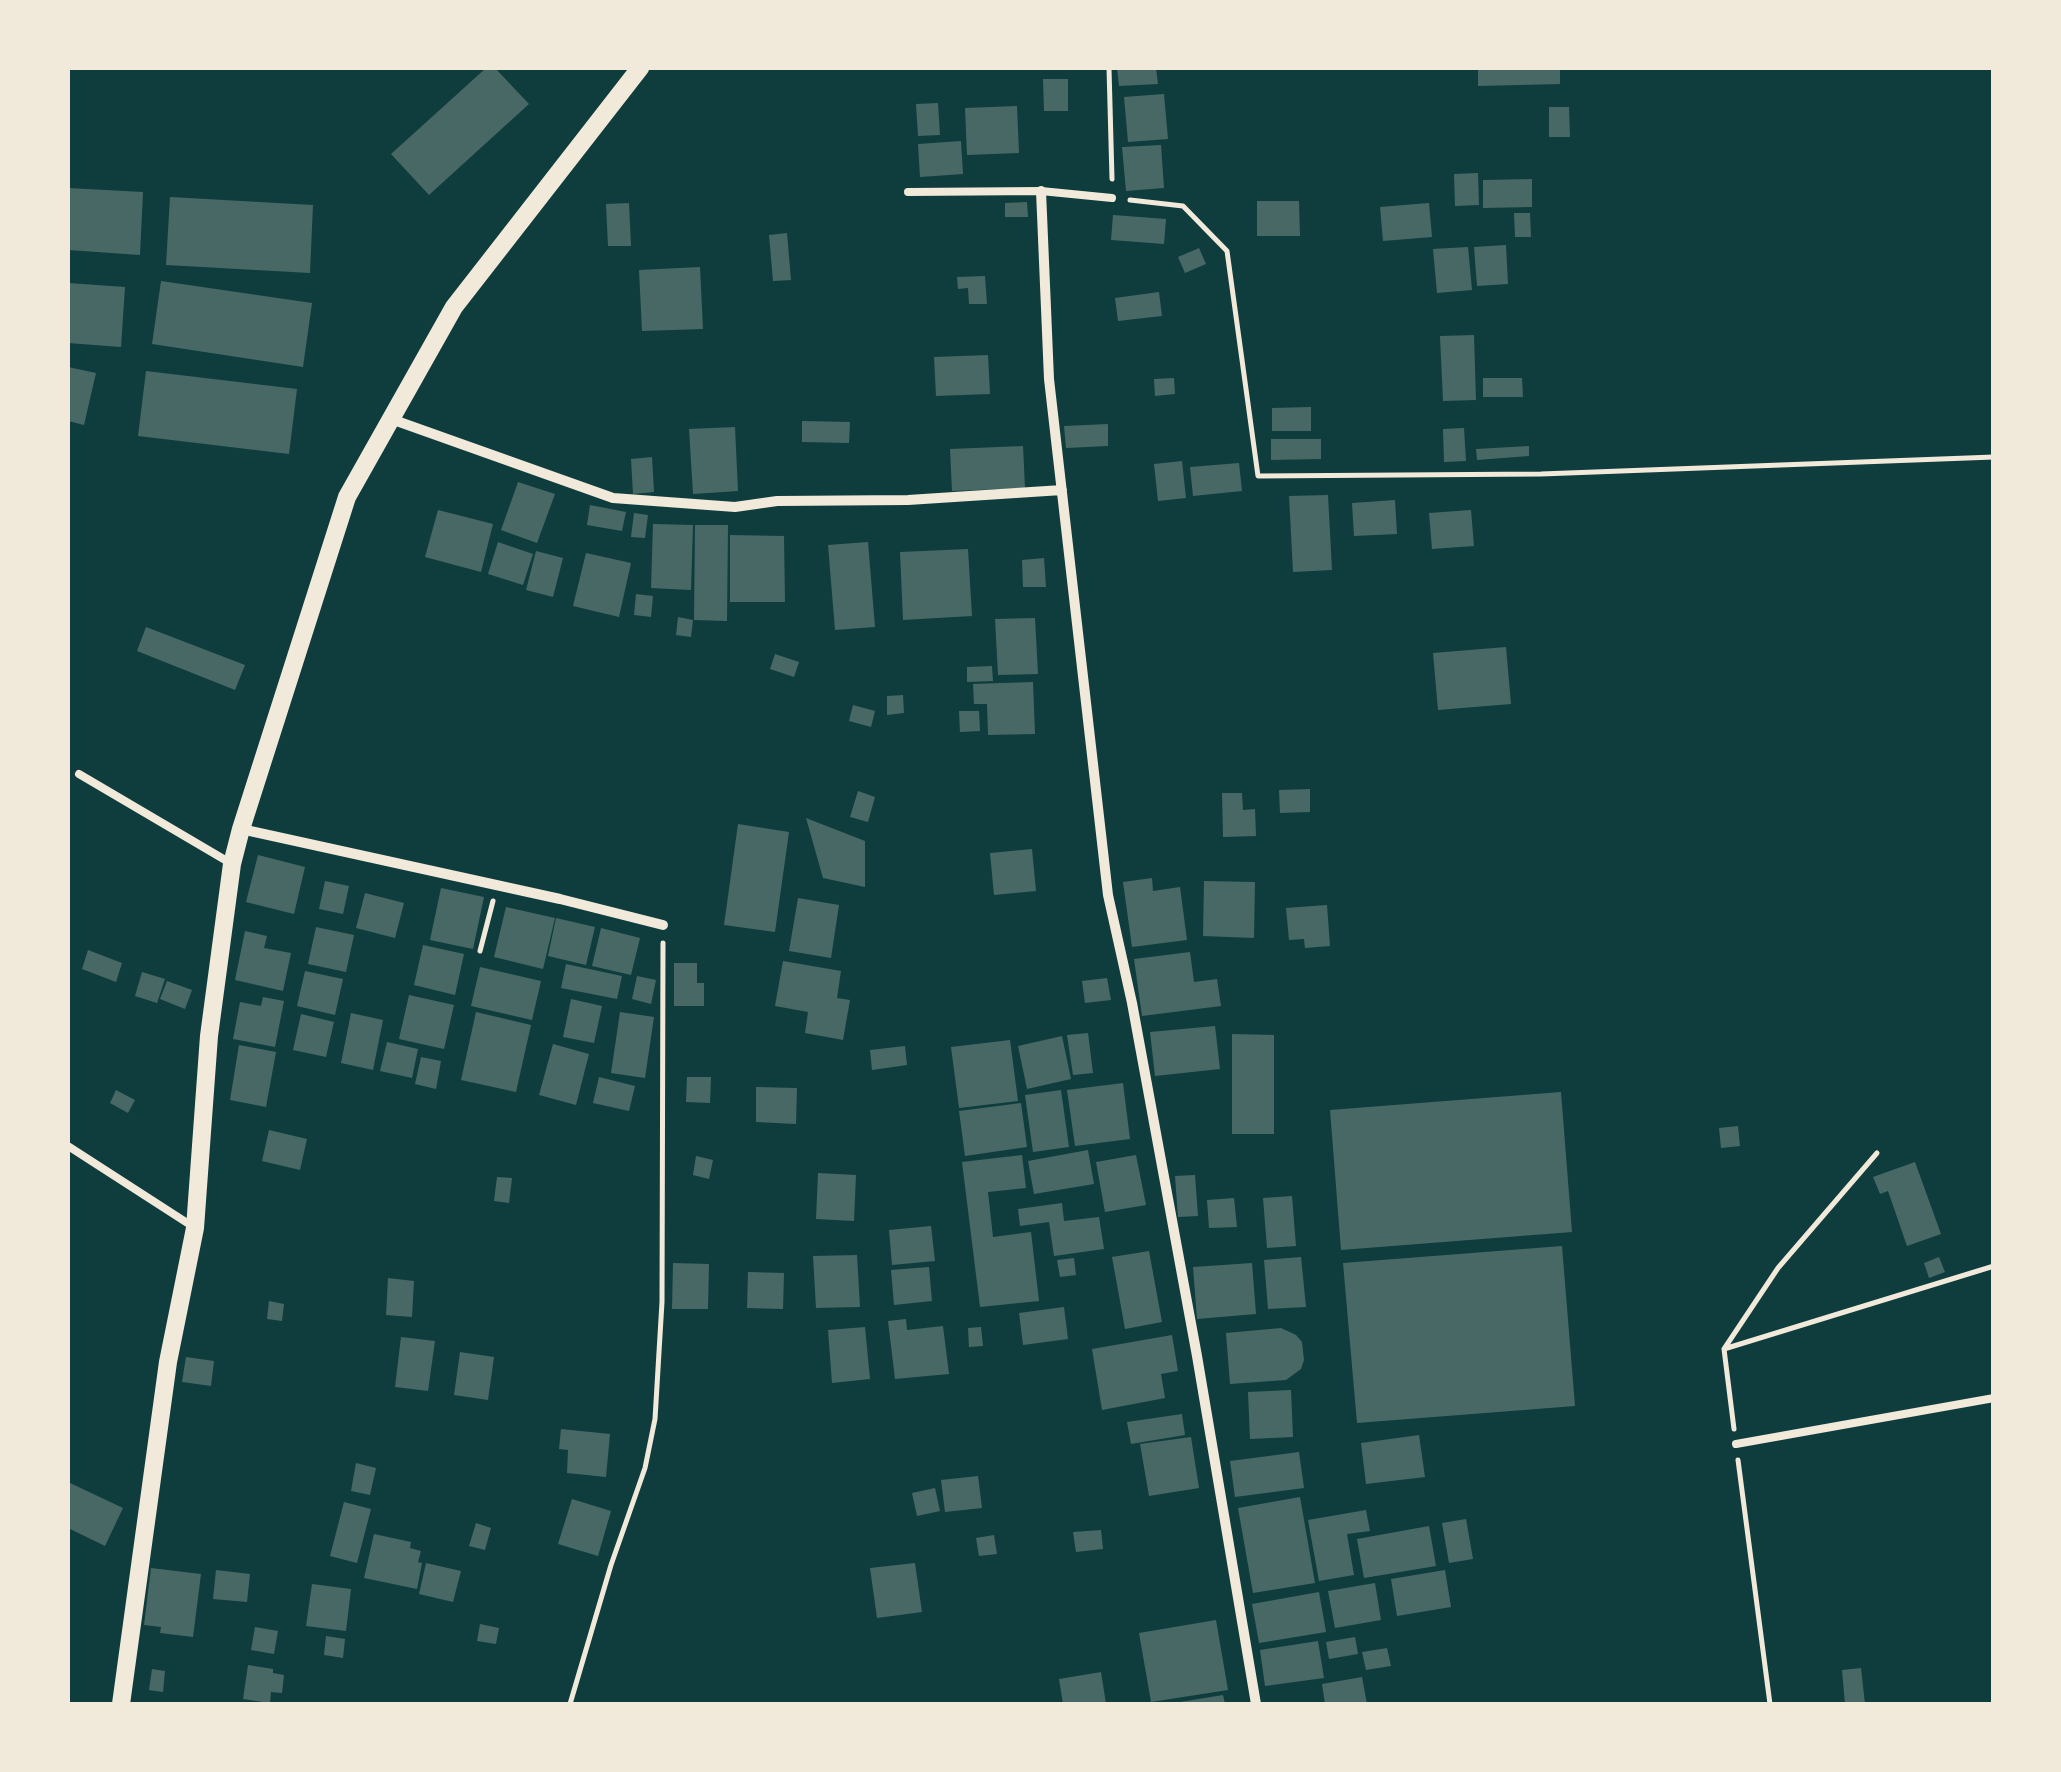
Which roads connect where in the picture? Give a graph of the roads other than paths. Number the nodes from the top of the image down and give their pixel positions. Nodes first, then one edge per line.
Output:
1 (640, 68) edge
2 (908, 192) dead end
3 (1041, 192) junction
4 (1112, 198) road end
5 (391, 420) junction
6 (1062, 490) junction
7 (78, 774) dead end
8 (241, 830) junction
9 (232, 864) junction
10 (663, 926) road end
11 (68, 1146) edge
12 (196, 1228) junction
13 (1994, 1398) edge
14 (1736, 1444) road end
15 (121, 1704) edge
16 (1256, 1704) edge

1 - 5 street
2 - 3 lane
3 - 4 lane
3 - 6 street
5 - 6 street
5 - 8 street
6 - 16 street
7 - 9 lane
8 - 9 street
8 - 10 street
9 - 12 street
11 - 12 lane
12 - 15 street
13 - 14 lane

